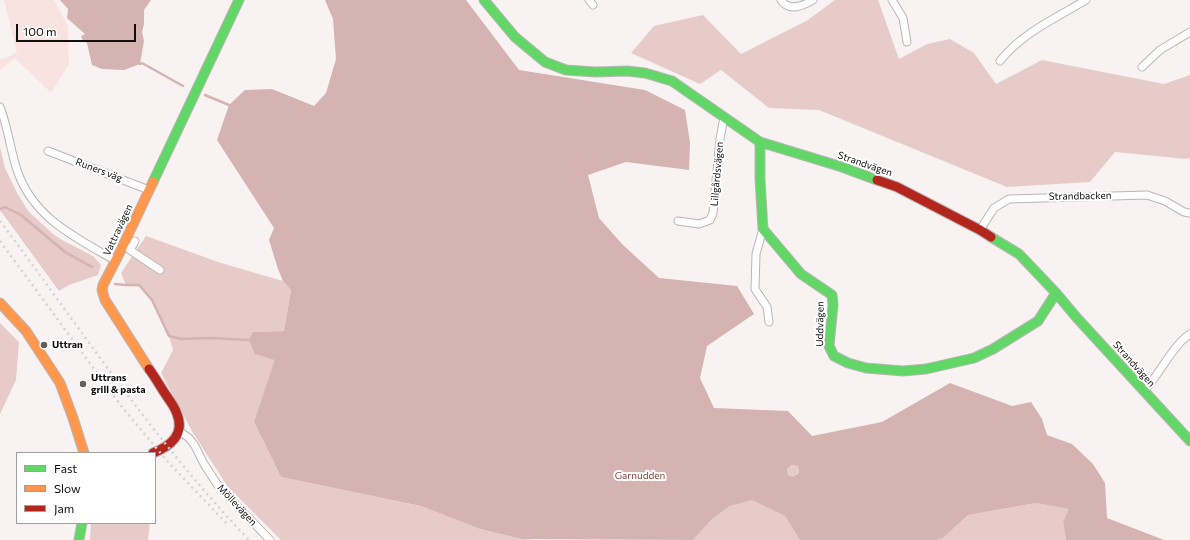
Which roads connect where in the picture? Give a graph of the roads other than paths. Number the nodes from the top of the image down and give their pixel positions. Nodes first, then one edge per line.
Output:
1 (239, 0) edge
2 (484, 0) edge
3 (781, 0) edge
4 (813, 0) edge
5 (892, 0) edge
6 (1086, 0) edge
7 (1190, 32) edge
8 (907, 42) dead end
9 (1000, 61) dead end
10 (1142, 67) dead end
11 (0, 107) edge
12 (724, 117) junction
13 (760, 142) junction
14 (48, 151) dead end
15 (149, 190) junction
16 (1190, 213) edge
17 (678, 221) dead end
18 (763, 229) junction
19 (980, 230) junction
20 (135, 241) dead end
21 (127, 247) junction
22 (116, 261) junction
23 (160, 270) dead end
24 (1056, 293) junction
25 (0, 303) edge
26 (770, 322) dead end
27 (1190, 334) edge
28 (1144, 391) junction
29 (179, 431) junction
30 (1190, 441) edge
31 (84, 452) edge
32 (156, 452) edge
33 (82, 524) edge
34 (79, 540) edge
35 (270, 540) edge

1 - 15 street, Vattravägen
2 - 12 street, Strandvägen
3 - 4 street
5 - 8 street
6 - 9 street
7 - 10 street
11 - 22 street
12 - 13 street, Strandvägen
12 - 17 street, Lillgårdsvägen
13 - 18 street
13 - 19 street, Strandvägen
14 - 15 street, Runers väg
15 - 21 street, Vattravägen
16 - 19 street, Strandbacken
18 - 24 street, Uddvägen
18 - 26 street
19 - 24 street, Strandvägen
20 - 21 street
21 - 22 street, Vattravägen
21 - 23 street
22 - 29 street, Vattravägen
24 - 28 street, Strandvägen
25 - 31 street
27 - 28 street
28 - 30 street, Strandvägen
29 - 32 street
29 - 35 street, Möllevägen
33 - 34 street

